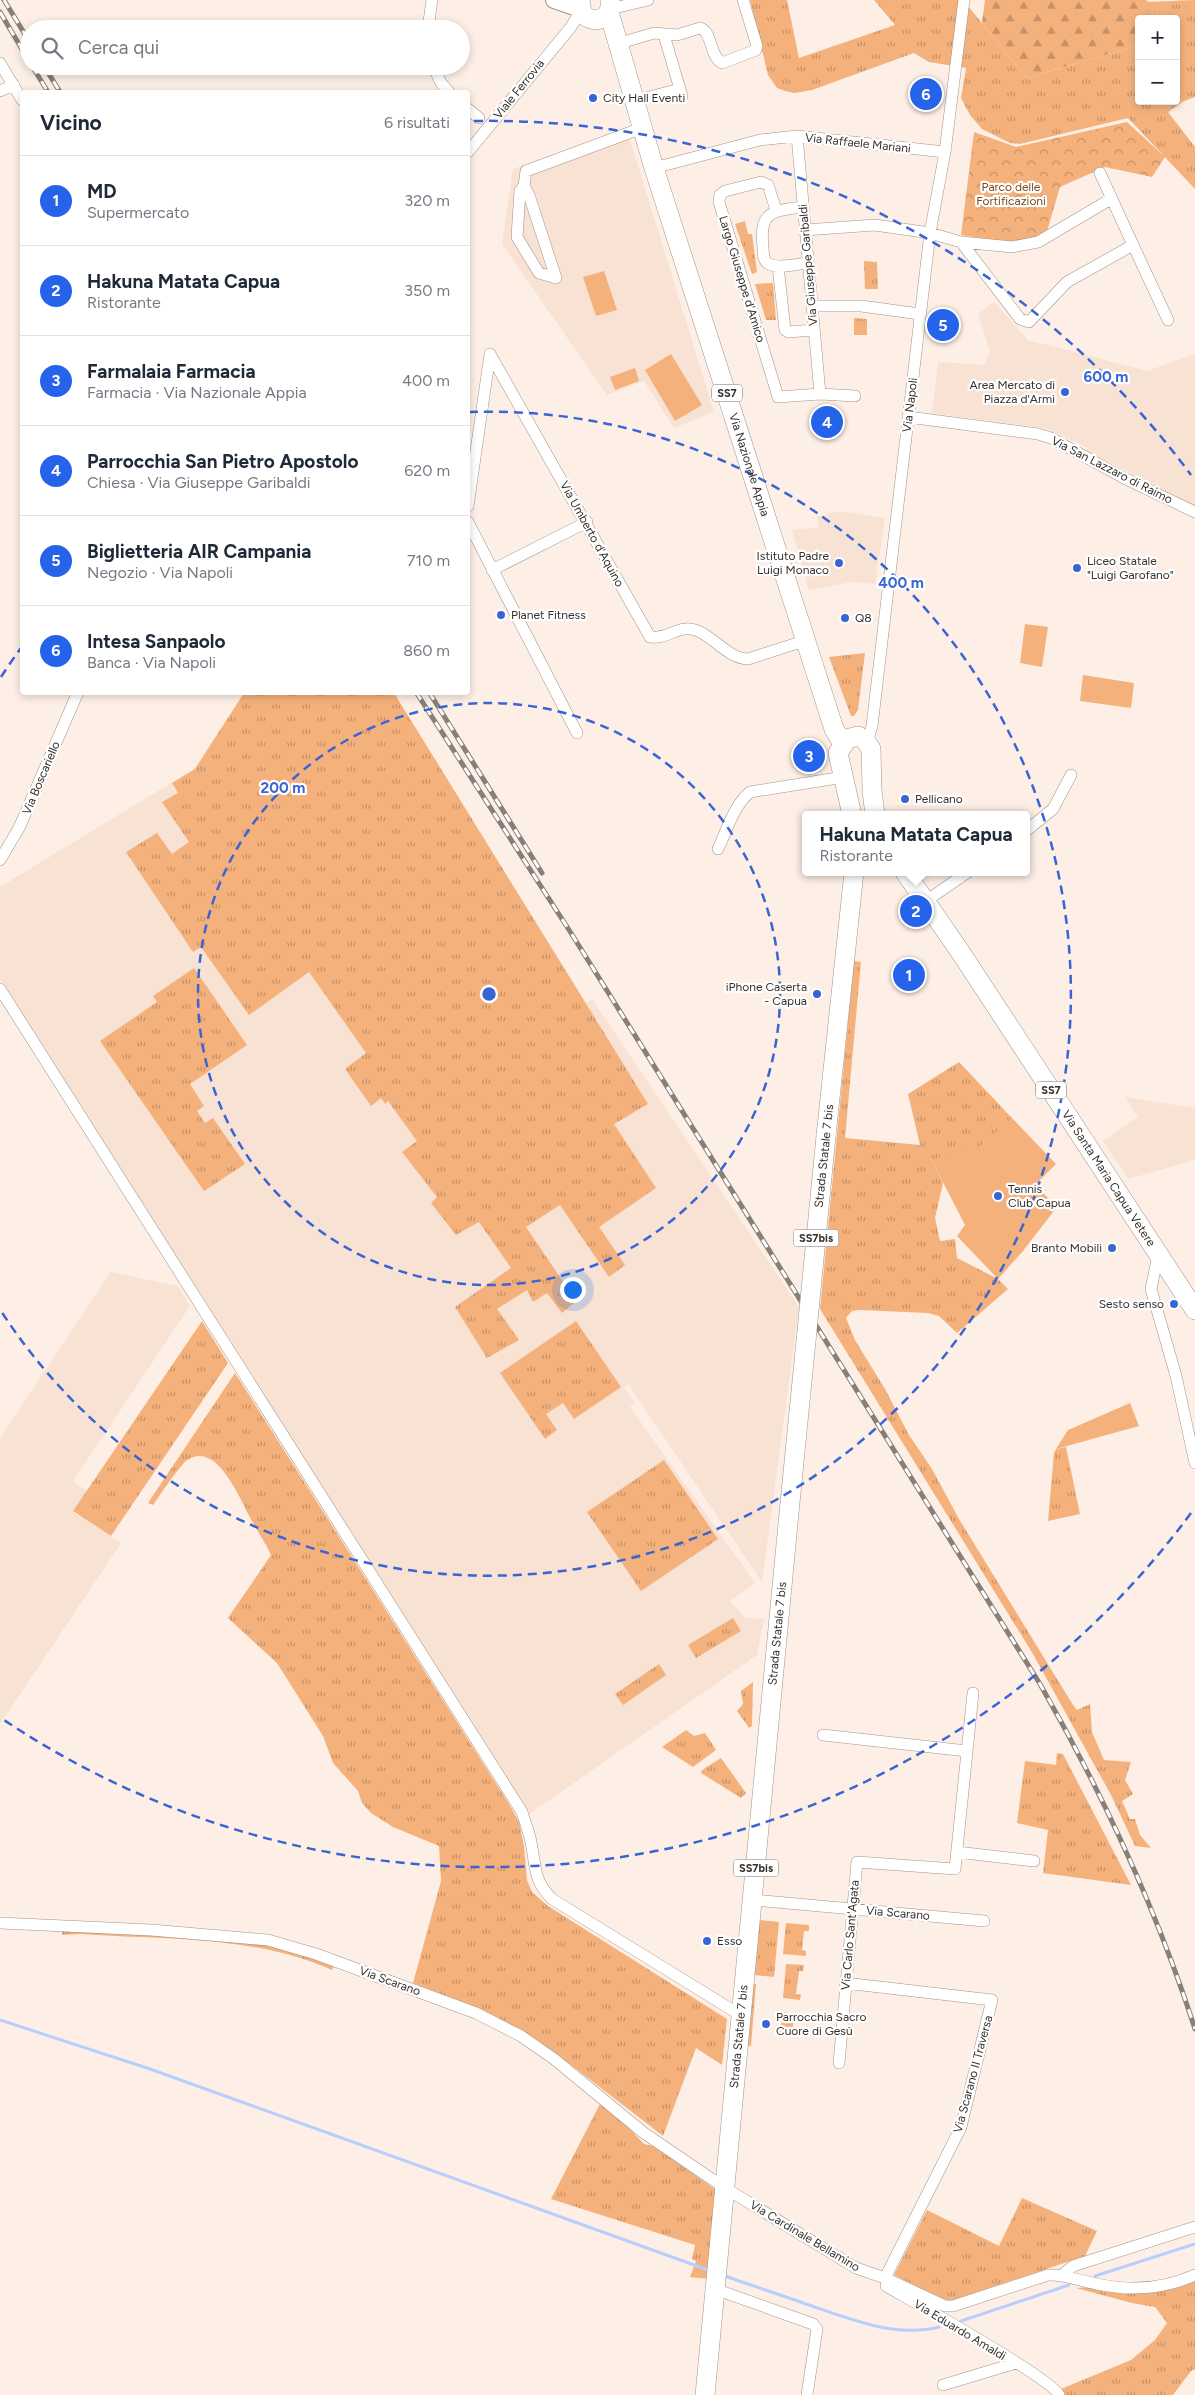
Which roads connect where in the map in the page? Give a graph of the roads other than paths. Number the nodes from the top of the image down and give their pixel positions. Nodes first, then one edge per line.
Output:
1 (432, 0) edge
2 (554, 0) edge
3 (648, 0) edge
4 (743, 0) edge
5 (964, 0) edge
6 (592, 12) edge
7 (429, 20) edge
8 (664, 35) junction
9 (617, 42) junction
10 (0, 63) edge
11 (437, 75) edge
12 (14, 85) junction
13 (447, 90) edge
14 (0, 91) edge
15 (20, 96) edge
16 (634, 101) junction
17 (470, 111) edge
18 (479, 118) dead end
19 (642, 128) junction
20 (797, 136) junction
21 (470, 150) edge
22 (945, 152) junction
23 (654, 168) junction
24 (1100, 173) dead end
25 (524, 186) junction
26 (1112, 199) junction
27 (803, 207) junction
28 (776, 210) junction
29 (805, 230) junction
30 (930, 234) junction
31 (961, 242) junction
32 (1133, 245) junction
33 (808, 264) junction
34 (778, 266) junction
35 (812, 306) junction
36 (920, 314) junction
37 (1168, 320) dead end
38 (814, 330) junction
39 (820, 394) junction
40 (855, 396) dead end
41 (908, 417) junction
42 (473, 434) edge
43 (470, 477) edge
44 (1195, 512) edge
45 (587, 522) junction
46 (470, 526) edge
47 (492, 570) junction
48 (807, 640) junction
49 (77, 695) edge
50 (577, 733) dead end
51 (867, 743) junction
52 (844, 744) junction
53 (1071, 775) dead end
54 (844, 777) junction
55 (851, 811) edge
56 (875, 811) edge
57 (1030, 828) edge
58 (718, 849) dead end
59 (0, 860) edge
60 (854, 876) edge
61 (908, 876) edge
62 (962, 876) edge
63 (926, 901) junction
64 (0, 990) edge
65 (1158, 1255) junction
66 (1195, 1310) edge
67 (1195, 1463) edge
68 (973, 1693) dead end
69 (823, 1736) dead end
70 (967, 1750) junction
71 (957, 1852) junction
72 (1034, 1861) dead end
73 (753, 1900) junction
74 (852, 1909) junction
75 (984, 1921) dead end
76 (0, 1923) edge
77 (845, 1983) junction
78 (742, 2016) junction
79 (838, 2063) dead end
80 (725, 2188) junction
81 (1195, 2227) edge
82 (856, 2268) junction
83 (1195, 2275) edge
84 (1062, 2276) junction
85 (885, 2278) junction
86 (715, 2290) junction
87 (1016, 2363) junction
88 (943, 2385) dead end
89 (705, 2395) edge
90 (807, 2395) edge
91 (1059, 2395) edge

1 - 7 street
2 - 6 main road
3 - 6 street
4 - 8 street
5 - 22 street, Via Napoli
6 - 9 main road, Via Nazionale Appia / SS7
6 - 21 street, Viale Ferrovia
8 - 9 street
8 - 16 street
9 - 16 main road, Via Nazionale Appia / SS7
10 - 12 street
11 - 13 street
12 - 14 street
12 - 15 street
16 - 19 main road, Via Nazionale Appia / SS7
17 - 18 street
19 - 23 main road, Via Nazionale Appia / SS7
19 - 25 street
20 - 22 street, Via Raffaele Mariani
20 - 23 street, Via Raffaele Mariani
20 - 27 street, Via Giuseppe Garibaldi
22 - 30 street, Via Napoli
23 - 48 main road, Via Nazionale Appia / SS7
24 - 26 street
25 - 25 street
26 - 31 street
26 - 32 street
27 - 28 street
27 - 29 street, Via Giuseppe Garibaldi
28 - 34 street
28 - 39 street, Largo Giuseppe d'Amico
29 - 30 street
29 - 33 street, Via Giuseppe Garibaldi
30 - 31 street
30 - 36 street, Via Napoli
31 - 32 street
32 - 37 street
33 - 34 street
33 - 35 street, Via Giuseppe Garibaldi
34 - 38 street
35 - 36 street
35 - 38 street, Via Giuseppe Garibaldi
36 - 41 street, Via Napoli
38 - 39 street, Via Giuseppe Garibaldi
39 - 40 street
41 - 44 street, Via San Lazzaro di Raimo
41 - 51 street, Via Napoli
42 - 43 street
42 - 45 street, Via Umberto d'Aquino
45 - 47 street
45 - 48 street, Via Umberto d'Aquino
46 - 47 street
47 - 50 street
48 - 52 main road, Via Nazionale Appia / SS7
49 - 59 street, Via Boscariello
51 - 52 main road
51 - 56 main road
52 - 54 main road
53 - 57 street
54 - 55 main road
54 - 58 street
60 - 73 main road, Strada Statale 7 bis / SS7bis, bridge
61 - 63 main road, Via Santa Maria Capua Vetere / SS7
62 - 63 street
63 - 65 main road, Via Santa Maria Capua Vetere / SS7
64 - 78 street
65 - 66 main road, Via Santa Maria Capua Vetere / SS7
65 - 67 street
68 - 70 street, Via Carlo Sant'Agata
69 - 70 street
70 - 71 street, Via Carlo Sant'Agata
71 - 72 street
71 - 74 street, Via Carlo Sant'Agata
73 - 74 street, Via Scarano
73 - 78 main road, Strada Statale 7 bis / SS7bis
74 - 75 street, Via Scarano
74 - 77 street, Via Carlo Sant'Agata
76 - 80 street, Via Scarano
77 - 79 street, Via Carlo Sant'Agata
77 - 85 street, Via Scarano II Traversa
78 - 80 main road, Strada Statale 7 bis / SS7bis
80 - 82 street, Via Cardinale Bellamino
80 - 86 main road, Strada Statale 7 bis / SS7bis
81 - 84 street, Via Cardinale Bellamino
82 - 85 street, Via Cardinale Bellamino
82 - 87 street, Via Eduardo Amaldi
83 - 84 street
84 - 85 street, Via Cardinale Bellamino
86 - 89 main road, Strada Statale 7 bis / SS7bis
86 - 90 street
87 - 88 street
87 - 91 street, Via Eduardo Amaldi

